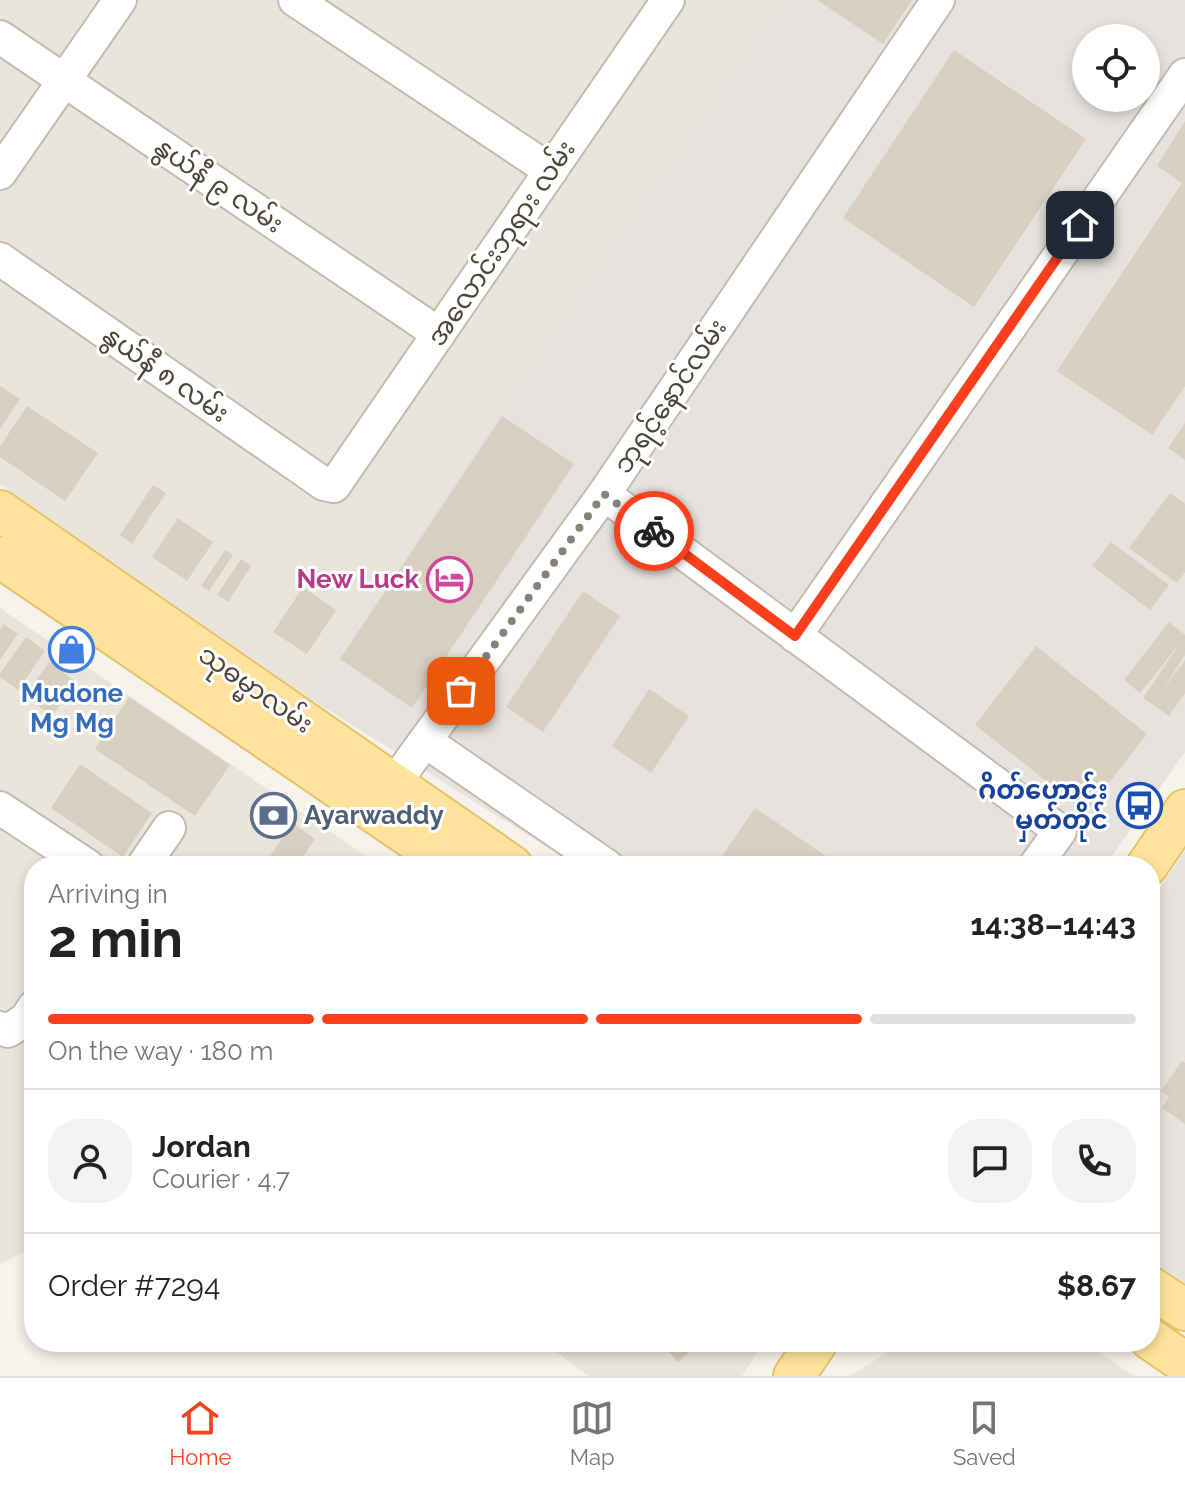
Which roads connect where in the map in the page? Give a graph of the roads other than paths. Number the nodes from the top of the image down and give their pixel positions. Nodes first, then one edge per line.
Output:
1 (120, 0) edge
2 (295, 0) edge
3 (668, 0) edge
4 (938, 0) edge
5 (0, 37) edge
6 (1185, 75) edge
7 (65, 81) junction
8 (551, 171) junction
9 (0, 173) edge
10 (0, 259) edge
11 (439, 334) junction
12 (334, 486) joint
13 (604, 494) junction
14 (0, 511) edge
15 (0, 557) edge
16 (795, 636) junction
17 (425, 741) junction
18 (393, 785) junction
19 (0, 808) edge
20 (1185, 810) edge
21 (169, 828) dead end
22 (73, 856) edge
23 (150, 856) edge
24 (438, 856) edge
25 (497, 856) edge
26 (592, 856) edge
27 (1042, 856) edge
28 (1154, 856) edge
29 (24, 1020) edge
30 (0, 1028) edge
31 (1160, 1294) edge
32 (1185, 1310) edge
33 (1160, 1346) edge
34 (810, 1352) edge
35 (1185, 1363) edge
36 (794, 1376) edge

1 - 7 street
2 - 8 street
3 - 8 street, အလောင်းဘုရား လမ်း
4 - 13 street, ဘုရင့်နောင်လမ်း
5 - 7 street, နွယ်နီ ၉ လမ်း
6 - 16 street
7 - 9 street
7 - 11 street, နွယ်နီ ၉ လမ်း
8 - 11 street, အလောင်းဘုရား လမ်း
10 - 12 street, နွယ်နီ ၈ လမ်း
11 - 12 street, အလောင်းဘုရား လမ်း
13 - 16 street
13 - 17 street, ဘုရင့်နောင်လမ်း
14 - 18 main road, သုဓမ္မာလမ်း
15 - 24 main road, သုဓမ္မာလမ်း
16 - 27 street
17 - 18 street, ဘုရင့်နောင်လမ်း
17 - 26 street
18 - 25 main road, သုဓမ္မာလမ်း
19 - 22 street
20 - 28 main road
21 - 23 street
29 - 30 street
31 - 32 main road
33 - 35 main road
34 - 36 main road

